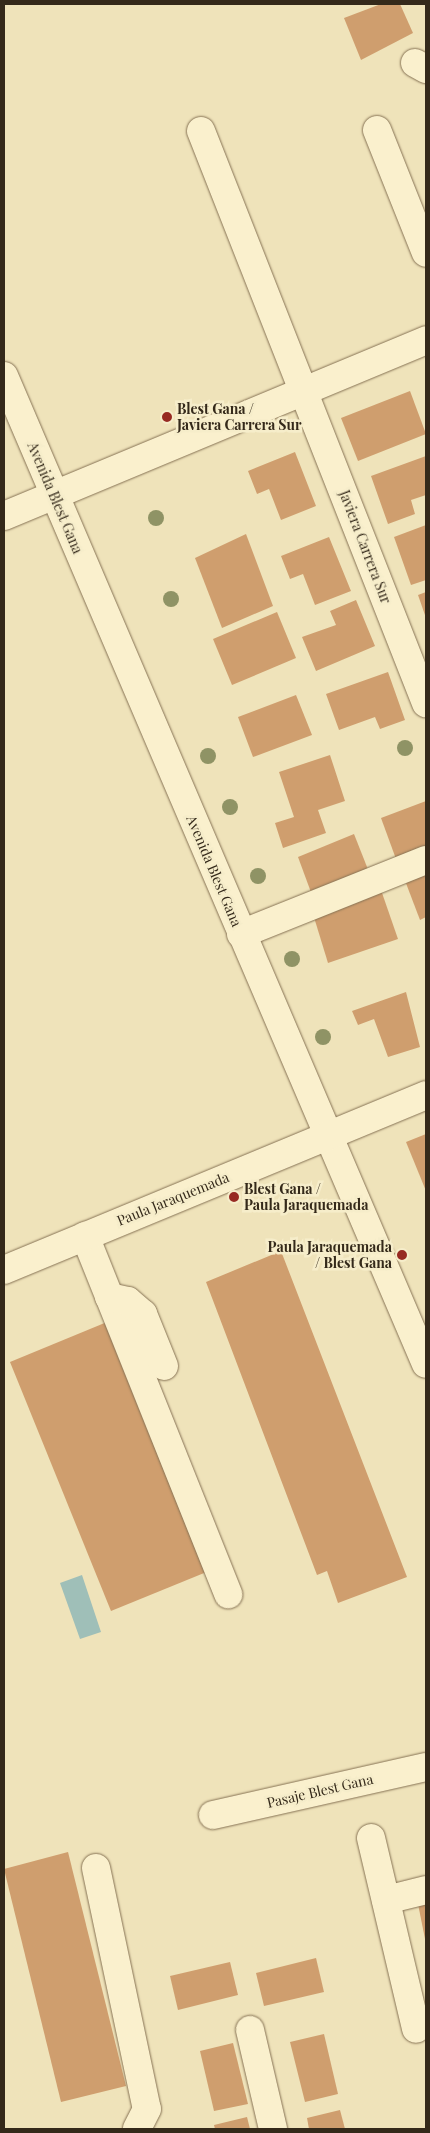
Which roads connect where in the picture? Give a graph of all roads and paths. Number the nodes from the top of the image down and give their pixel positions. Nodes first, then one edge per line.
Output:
1 (377, 130) dead end
2 (200, 131) dead end
3 (426, 253) edge
4 (426, 340) edge
5 (4, 376) edge
6 (301, 392) junction
7 (54, 494) junction
8 (4, 516) edge
9 (426, 703) edge
10 (426, 860) edge
11 (241, 934) junction
12 (426, 1095) edge
13 (328, 1137) junction
14 (85, 1236) junction
15 (4, 1270) edge
16 (109, 1297) junction
17 (426, 1364) edge
18 (164, 1366) dead end
19 (228, 1594) dead end
20 (426, 1767) edge
21 (213, 1815) dead end
22 (371, 1838) dead end
23 (96, 1868) dead end
24 (426, 1890) edge
25 (386, 1900) junction
26 (416, 2029) dead end
27 (250, 2030) dead end
28 (137, 2129) edge
29 (273, 2129) edge

1 - 3 street
2 - 6 street, Javiera Carrera Sur
4 - 6 street
5 - 7 street, Avenida Blest Gana
6 - 7 street
6 - 9 street, Javiera Carrera Sur
7 - 8 street
7 - 11 street, Avenida Blest Gana
10 - 11 street
11 - 13 street, Avenida Blest Gana
12 - 13 street, Paula Jaraquemada
13 - 14 street, Paula Jaraquemada
13 - 17 street, Avenida Blest Gana
14 - 15 street, Paula Jaraquemada
14 - 16 street
16 - 18 street
16 - 19 street
20 - 21 street, Pasaje Blest Gana
22 - 25 street
23 - 28 street
24 - 25 street
25 - 26 street
27 - 29 street

